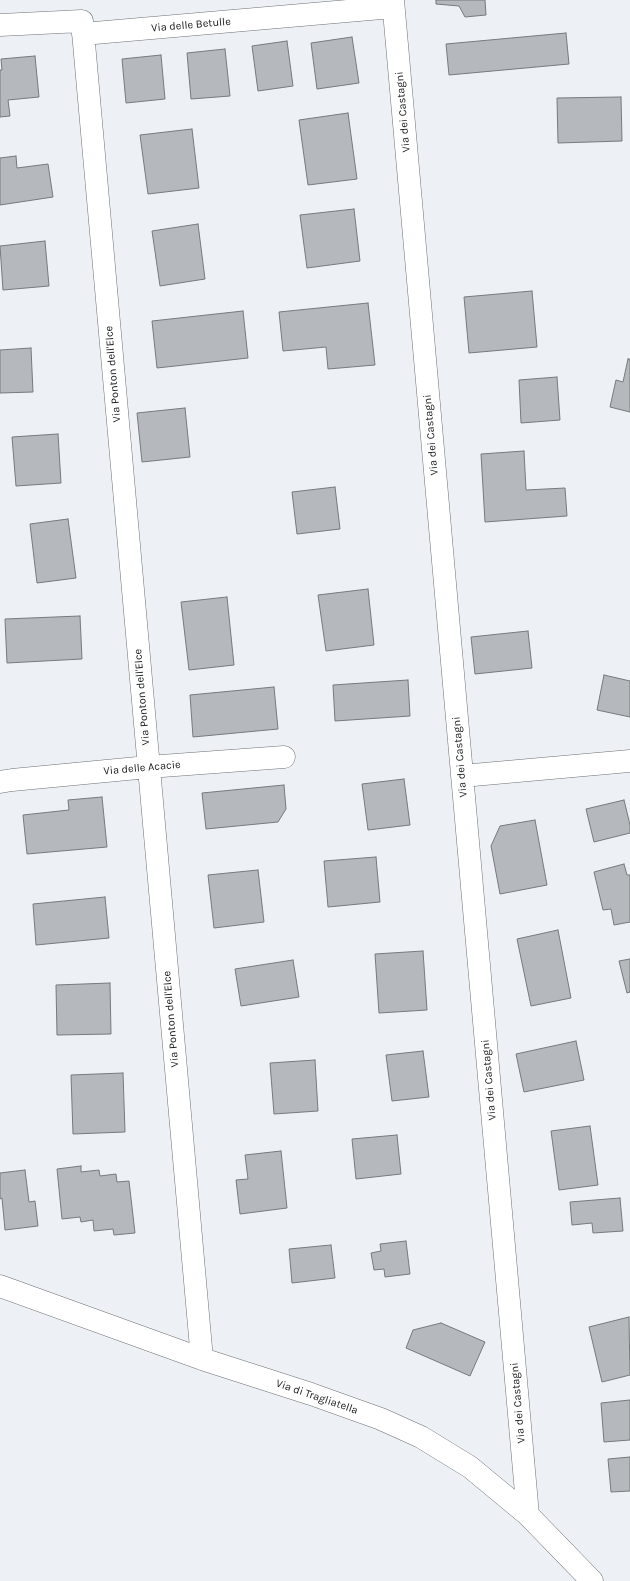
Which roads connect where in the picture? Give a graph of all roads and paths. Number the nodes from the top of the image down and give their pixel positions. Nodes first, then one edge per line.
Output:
1 (393, 4) edge
2 (0, 24) edge
3 (83, 34) junction
4 (284, 757) dead end
5 (630, 760) edge
6 (148, 767) junction
7 (462, 776) junction
8 (0, 782) edge
9 (0, 1286) edge
10 (202, 1359) junction
11 (528, 1515) junction
12 (592, 1581) edge

1 - 3 street, Via delle Betulle
1 - 7 street, Via dei Castagni
2 - 3 street
3 - 6 street, Via Ponton dell'Elce
4 - 6 street, Via delle Acacie
5 - 7 street
6 - 8 street, Via delle Acacie
6 - 10 street, Via Ponton dell'Elce
7 - 11 street, Via dei Castagni
9 - 10 street, Via di Tragliatella
10 - 11 street, Via di Tragliatella
11 - 12 street, Via di Tragliatella

